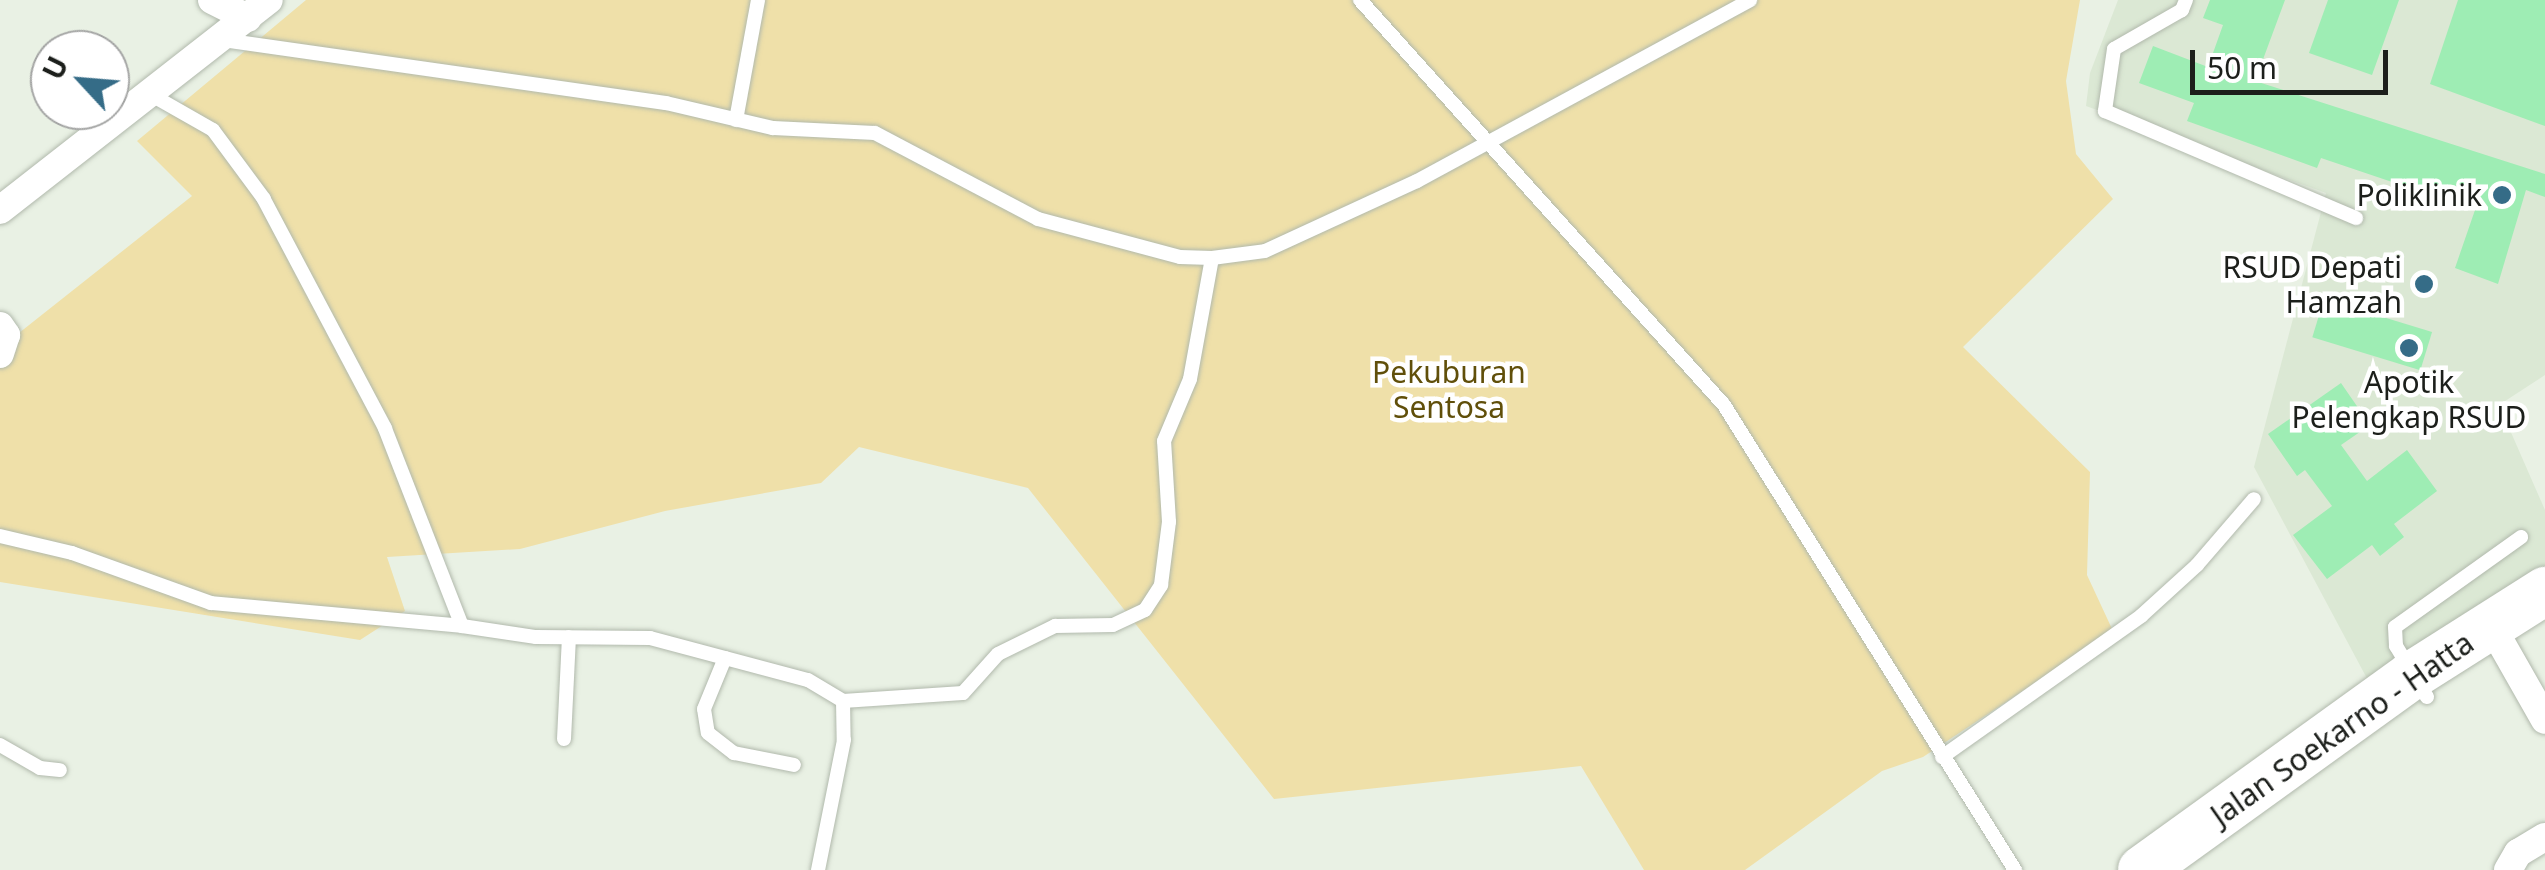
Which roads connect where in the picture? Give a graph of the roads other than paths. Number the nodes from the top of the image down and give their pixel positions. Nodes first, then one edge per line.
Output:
1 (212, 0) edge
2 (758, 0) edge
3 (1360, 0) edge
4 (1750, 0) edge
5 (2186, 0) edge
6 (259, 9) edge
7 (220, 39) junction
8 (150, 94) junction
9 (736, 120) junction
10 (1489, 139) junction
11 (0, 210) edge
12 (2356, 218) dead end
13 (1212, 258) junction
14 (0, 326) edge
15 (0, 354) edge
16 (2254, 499) dead end
17 (0, 536) edge
18 (2521, 537) dead end
19 (2545, 591) edge
20 (2545, 622) edge
21 (462, 626) junction
22 (2497, 636) junction
23 (569, 637) junction
24 (725, 658) junction
25 (2419, 687) junction
26 (843, 701) junction
27 (2545, 720) edge
28 (564, 740) dead end
29 (0, 745) edge
30 (1942, 757) junction
31 (794, 765) dead end
32 (60, 770) dead end
33 (2545, 837) edge
34 (818, 870) edge
35 (2016, 870) edge
36 (2142, 870) edge
37 (2188, 870) edge
38 (2508, 870) edge

1 - 6 street
2 - 9 lane
3 - 10 lane
4 - 10 lane
5 - 12 lane
6 - 7 street
7 - 8 street
7 - 9 lane
8 - 11 street
8 - 21 lane
9 - 13 lane
10 - 13 lane
10 - 30 lane
13 - 26 lane
14 - 15 street
16 - 30 lane
17 - 21 lane
18 - 25 lane
19 - 22 highway, Jalan Soekarno - Hatta
20 - 22 highway, Jalan Soekarno - Hatta
21 - 23 lane
22 - 25 highway, Jalan Soekarno - Hatta
22 - 27 street
23 - 24 lane
23 - 28 lane
24 - 26 lane
24 - 31 lane
25 - 36 highway, Jalan Soekarno - Hatta
25 - 37 highway, Jalan Soekarno - Hatta
26 - 34 lane
29 - 32 lane
30 - 35 lane
33 - 38 street

